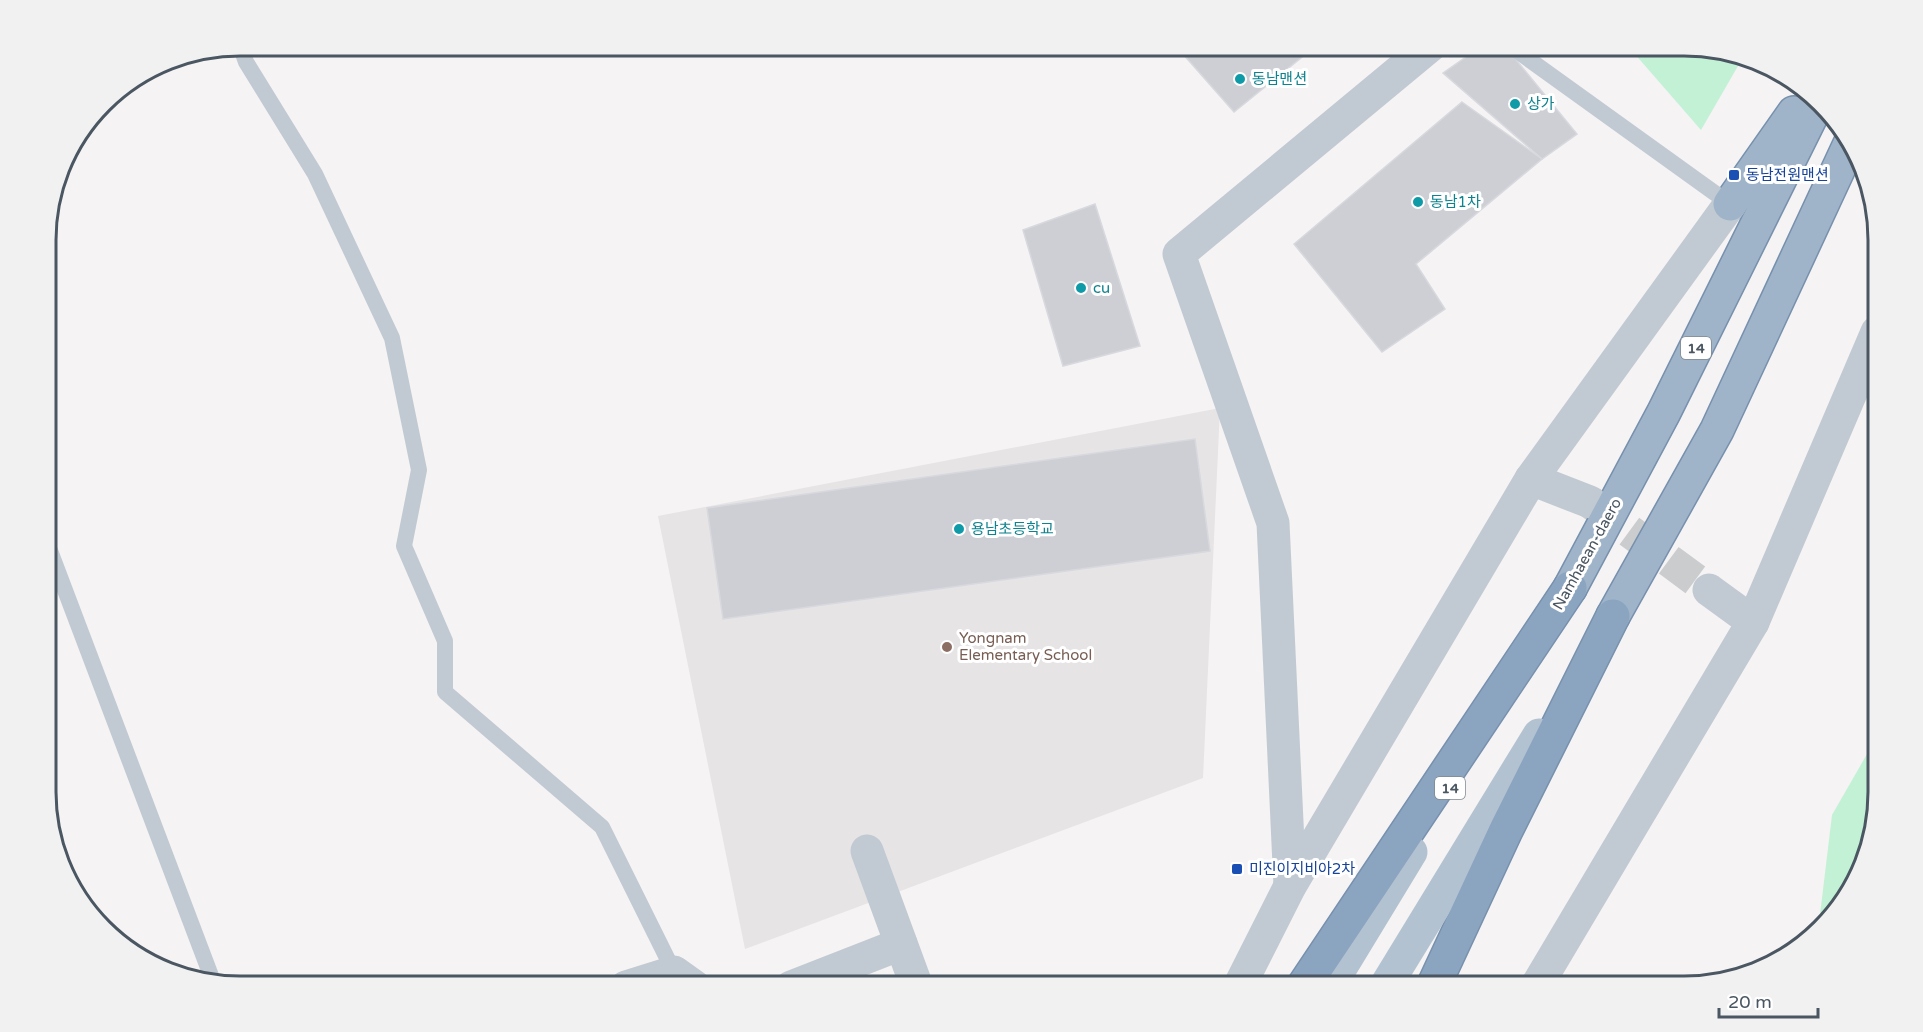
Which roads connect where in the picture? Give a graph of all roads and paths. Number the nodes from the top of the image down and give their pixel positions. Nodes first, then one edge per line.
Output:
1 (244, 56) edge
2 (1418, 56) edge
3 (1524, 56) edge
4 (1803, 99) edge
5 (1814, 110) edge
6 (1846, 153) edge
7 (1730, 204) junction
8 (1868, 354) edge
9 (1531, 479) junction
10 (1590, 502) tunnel mouth
11 (55, 565) edge
12 (1570, 588) junction
13 (1709, 590) tunnel mouth
14 (1613, 616) junction
15 (1754, 622) junction
16 (867, 851) dead end
17 (1290, 886) junction
18 (901, 944) junction
19 (210, 974) edge
20 (683, 976) edge
21 (819, 976) edge
22 (913, 976) edge
23 (1245, 976) edge
24 (1310, 976) edge
25 (1336, 976) edge
26 (1392, 976) edge
27 (1438, 976) edge
28 (1543, 976) edge

1 - 20 lane
2 - 17 street
3 - 7 lane
4 - 7 highway
5 - 12 highway, Namhaean-daero / 14
6 - 14 highway
7 - 9 street
8 - 15 street
9 - 10 street
9 - 17 street
11 - 19 lane
12 - 24 highway
12 - 25 main road, Namhaean-daero / 14
13 - 15 street
14 - 26 main road
14 - 27 highway
15 - 28 street
16 - 18 street
17 - 23 street
18 - 21 street
18 - 22 street

